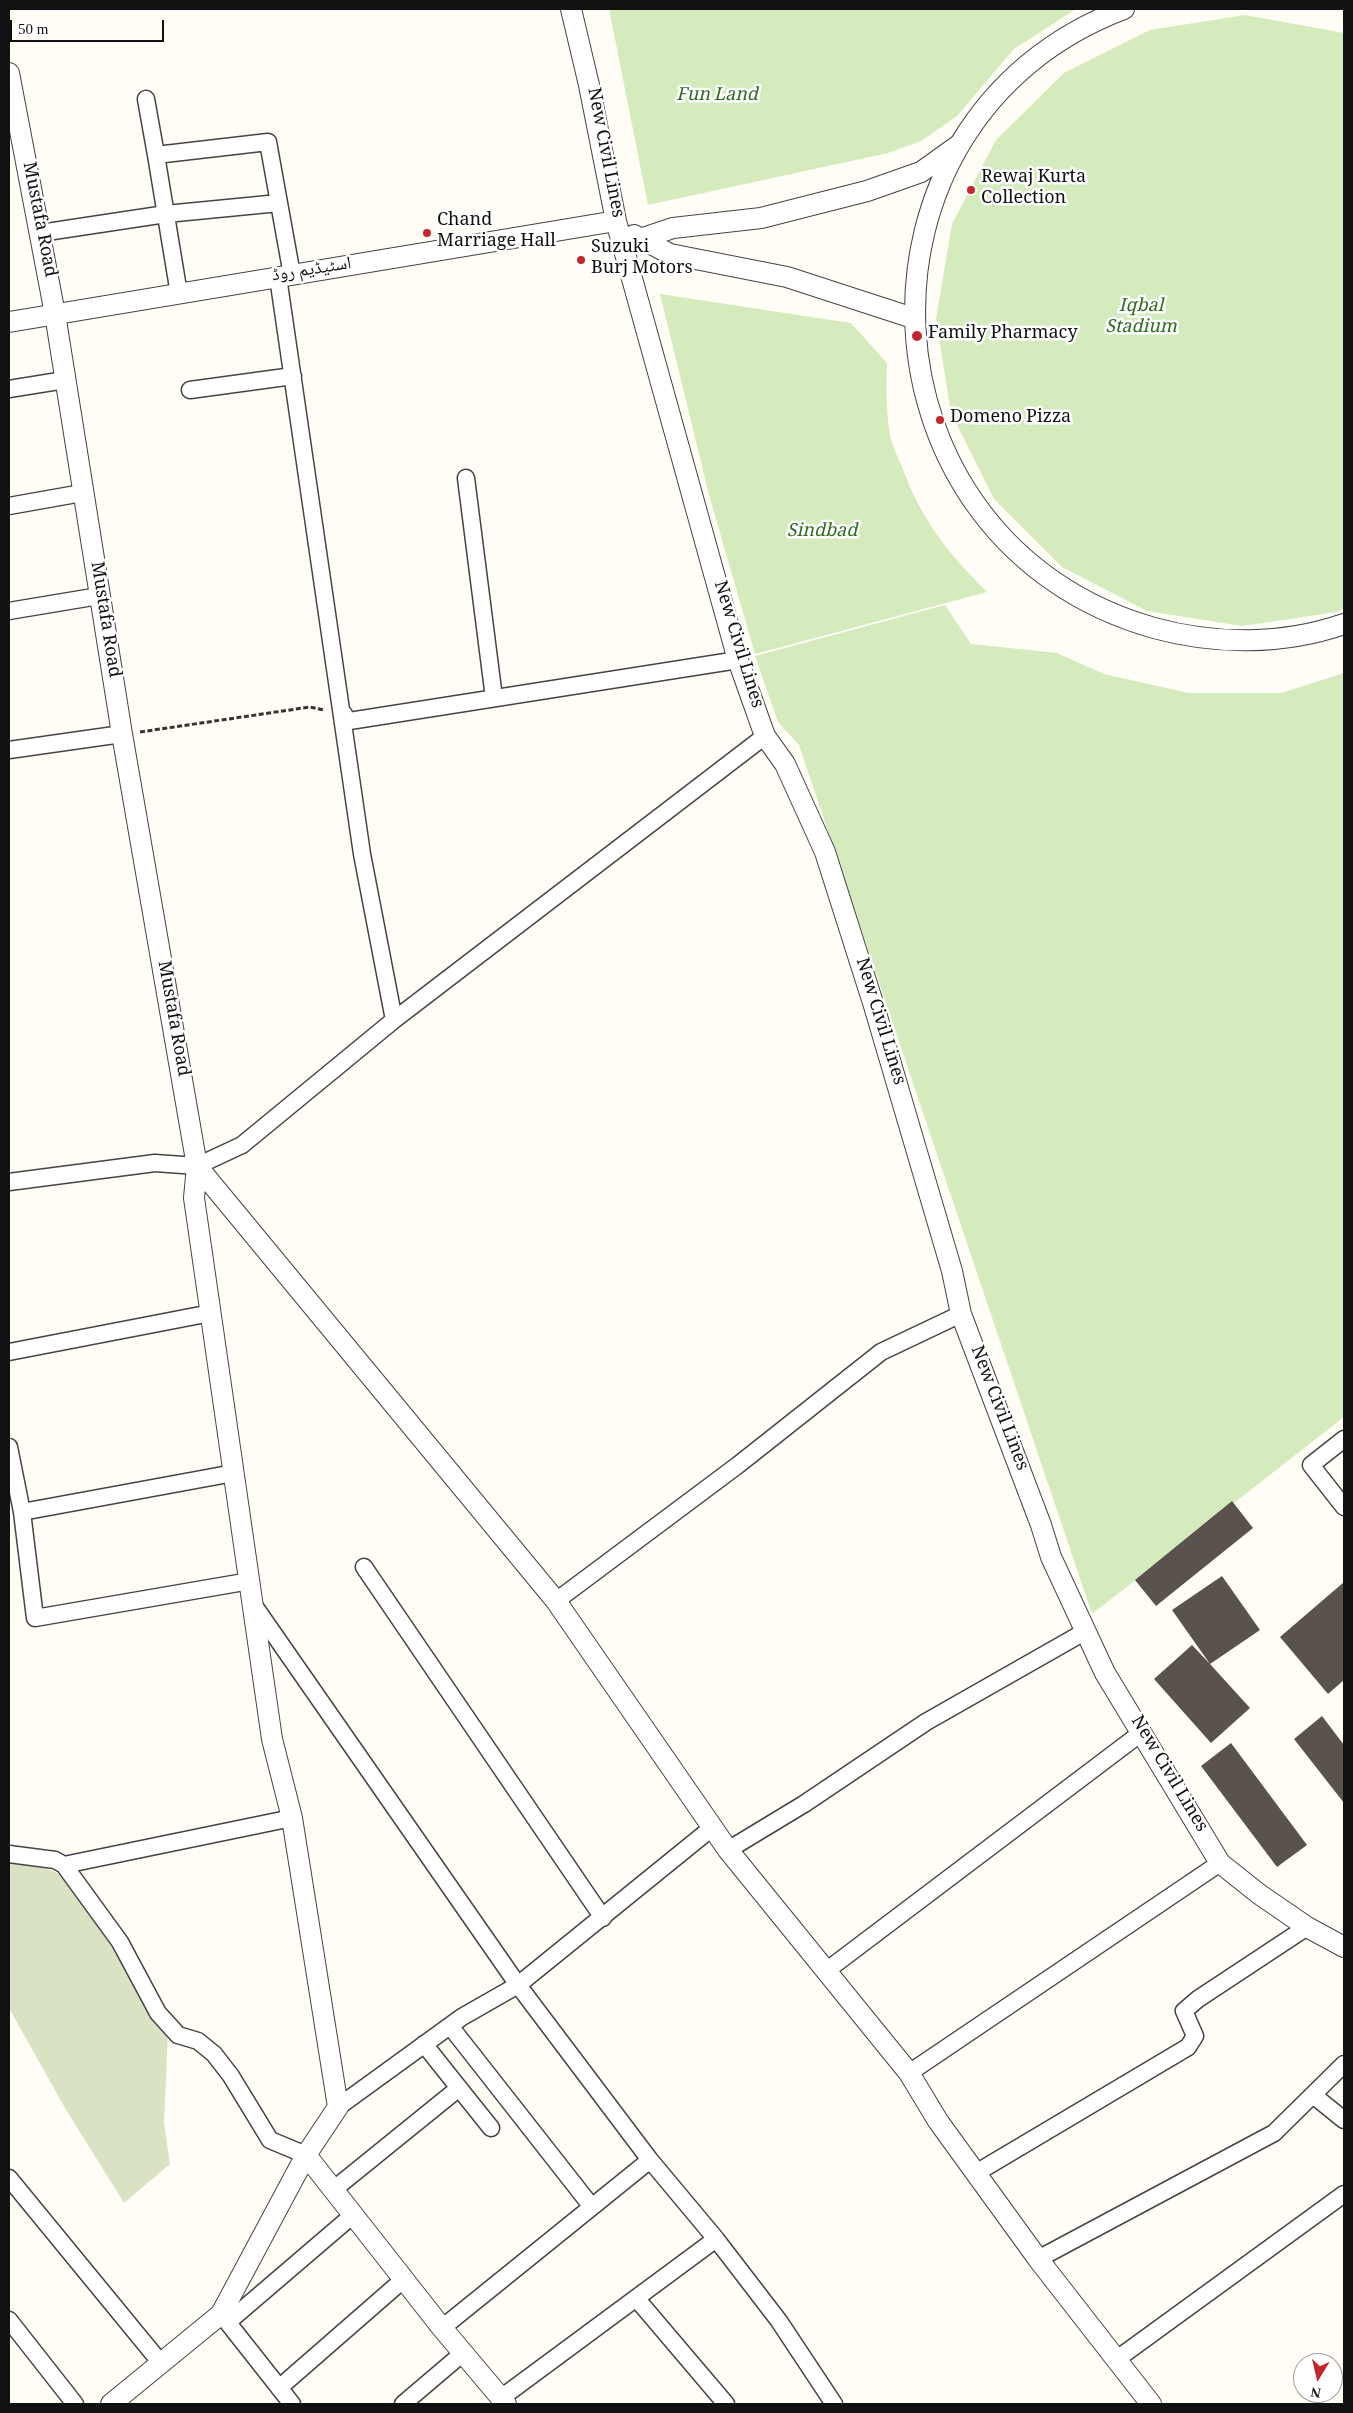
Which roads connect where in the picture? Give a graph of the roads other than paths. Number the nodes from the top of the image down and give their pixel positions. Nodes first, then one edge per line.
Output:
1 (571, 9) edge
2 (1124, 9) edge
3 (10, 82) edge
4 (146, 99) dead end
5 (961, 143) junction
6 (156, 155) junction
7 (279, 203) junction
8 (166, 214) junction
9 (616, 221) junction
10 (40, 233) junction
11 (640, 239) junction
12 (285, 276) junction
13 (179, 294) junction
14 (55, 314) junction
15 (913, 318) junction
16 (9, 322) edge
17 (293, 376) junction
18 (65, 380) junction
19 (9, 389) edge
20 (190, 390) dead end
21 (466, 478) dead end
22 (82, 493) junction
23 (9, 506) edge
24 (99, 596) junction
25 (9, 611) edge
26 (1344, 624) edge
27 (738, 660) junction
28 (494, 698) junction
29 (344, 718) junction
30 (122, 734) junction
31 (765, 736) junction
32 (9, 750) edge
33 (394, 1020) junction
34 (197, 1166) junction
35 (9, 1182) edge
36 (211, 1313) junction
37 (961, 1314) junction
38 (9, 1352) edge
39 (1344, 1439) edge
40 (9, 1455) edge
41 (234, 1473) junction
42 (1344, 1507) edge
43 (22, 1512) junction
44 (364, 1567) dead end
45 (250, 1581) junction
46 (556, 1601) junction
47 (255, 1607) junction
48 (1086, 1631) junction
49 (1142, 1734) junction
50 (292, 1818) junction
51 (713, 1827) junction
52 (728, 1850) junction
53 (9, 1854) edge
54 (1220, 1863) junction
55 (64, 1866) junction
56 (603, 1918) junction
57 (1307, 1927) junction
58 (1344, 1947) edge
59 (826, 1971) junction
60 (518, 1985) junction
61 (450, 2026) junction
62 (424, 2044) junction
63 (1344, 2064) edge
64 (909, 2073) junction
65 (459, 2088) junction
66 (1313, 2096) junction
67 (338, 2107) junction
68 (1344, 2120) edge
69 (491, 2128) dead end
70 (306, 2155) junction
71 (650, 2160) junction
72 (976, 2173) junction
73 (9, 2178) edge
74 (334, 2190) junction
75 (1344, 2194) edge
76 (592, 2207) junction
77 (353, 2215) junction
78 (716, 2239) junction
79 (1038, 2258) junction
80 (404, 2279) junction
81 (636, 2298) junction
82 (224, 2318) junction
83 (9, 2320) edge
84 (442, 2328) junction
85 (463, 2353) junction
86 (1117, 2359) junction
87 (160, 2362) junction
88 (285, 2399) edge
89 (503, 2401) edge
90 (75, 2404) edge
91 (111, 2404) edge
92 (403, 2404) edge
93 (726, 2404) edge
94 (834, 2404) edge
95 (1151, 2404) edge

1 - 9 street, New Civil Lines
2 - 5 street
3 - 10 street, Mustafa Road
4 - 6 street
5 - 11 street
5 - 15 street
6 - 7 street
6 - 8 street
7 - 8 street
7 - 12 street
8 - 10 street
8 - 13 street
9 - 11 street
9 - 12 street, اسٹیڈیم روڈ
9 - 27 street, New Civil Lines
10 - 14 street, Mustafa Road
11 - 15 street
12 - 13 street, اسٹیڈیم روڈ
12 - 17 street
13 - 14 street, اسٹیڈیم روڈ
14 - 16 street, اسٹیڈیم روڈ
14 - 18 street, Mustafa Road
15 - 26 street
17 - 20 street
17 - 29 street
18 - 19 street
18 - 22 street, Mustafa Road
21 - 28 street
22 - 23 street
22 - 24 street, Mustafa Road
24 - 25 street
24 - 30 street, Mustafa Road
27 - 28 street
27 - 31 street, New Civil Lines
28 - 29 street
29 - 33 street
30 - 32 street
30 - 34 street, Mustafa Road
31 - 33 street
31 - 37 street, New Civil Lines
33 - 34 street
34 - 35 street
34 - 36 street
34 - 46 street
36 - 38 street
36 - 41 street
37 - 46 street
37 - 48 street, New Civil Lines
39 - 42 street
40 - 43 street
41 - 43 street
41 - 45 street
43 - 45 street
44 - 56 street
45 - 47 street
46 - 51 street
47 - 50 street
47 - 60 street
48 - 49 street, New Civil Lines
48 - 52 street
49 - 54 street, New Civil Lines
49 - 59 street
50 - 55 street
50 - 67 street
51 - 52 street
51 - 56 street
52 - 59 street
53 - 55 street
54 - 57 street, New Civil Lines
54 - 64 street
55 - 70 street
56 - 60 street
57 - 58 street, New Civil Lines
57 - 72 street
59 - 64 street
60 - 61 street
60 - 71 street
61 - 62 street
61 - 76 street
62 - 65 street
62 - 67 street
63 - 66 street
64 - 72 street
65 - 69 street
65 - 74 street
66 - 68 street
66 - 79 street
67 - 70 street
70 - 74 street
70 - 82 street
71 - 76 street
71 - 78 street
72 - 79 street
73 - 87 street
74 - 77 street
75 - 86 street
76 - 84 street
77 - 80 street
77 - 82 street
78 - 81 street
78 - 94 street
79 - 86 street
80 - 84 street
80 - 88 street
81 - 89 street
81 - 93 street
82 - 87 street
82 - 88 street
83 - 90 street
84 - 85 street
85 - 89 street
85 - 92 street
86 - 95 street
87 - 91 street

